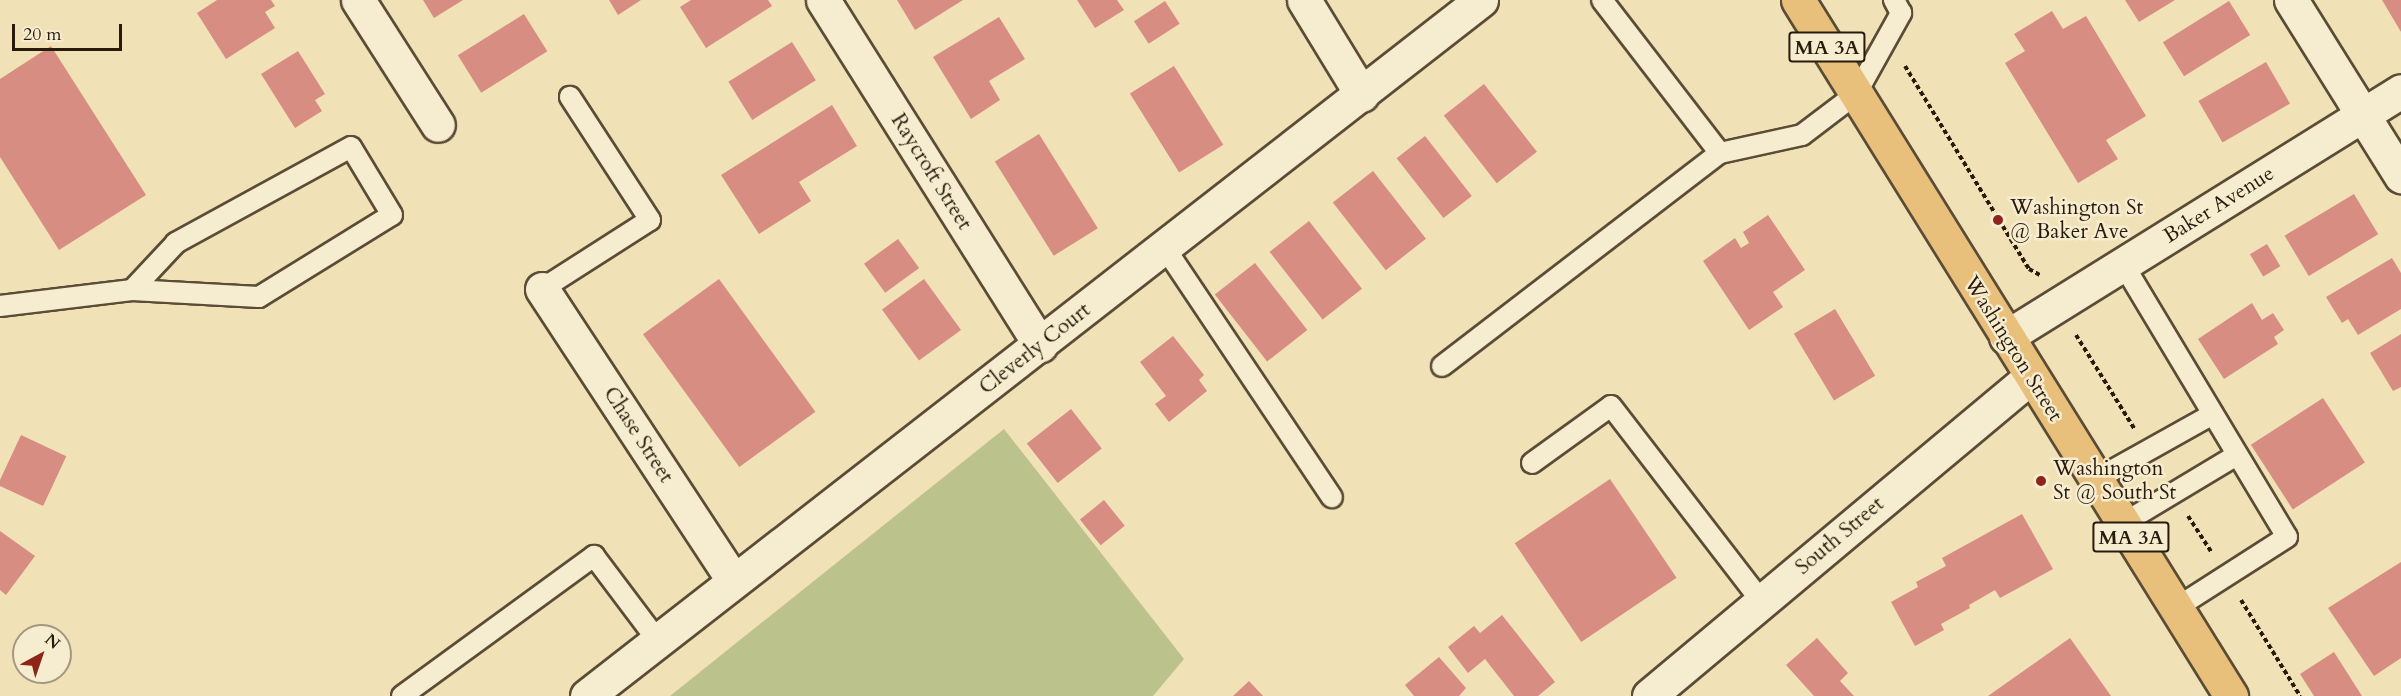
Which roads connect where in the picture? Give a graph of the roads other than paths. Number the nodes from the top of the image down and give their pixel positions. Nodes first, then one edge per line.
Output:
1 (358, 0) edge
2 (823, 0) edge
3 (1304, 0) edge
4 (1481, 0) edge
5 (1602, 0) edge
6 (1798, 0) edge
7 (1894, 0) edge
8 (2291, 0) edge
9 (2401, 91) edge
10 (1856, 94) junction
11 (1362, 95) junction
12 (570, 97) dead end
13 (2363, 115) junction
14 (438, 126) dead end
15 (1720, 153) junction
16 (2401, 176) edge
17 (1166, 248) junction
18 (2123, 264) junction
19 (132, 290) junction
20 (542, 290) joint
21 (0, 306) edge
22 (2006, 337) junction
23 (1040, 345) junction
24 (1442, 366) dead end
25 (2031, 377) junction
26 (2213, 414) junction
27 (2237, 455) junction
28 (1532, 463) dead end
29 (2095, 480) junction
30 (1332, 497) dead end
31 (2122, 524) junction
32 (734, 581) junction
33 (1762, 602) junction
34 (2176, 608) junction
35 (658, 641) junction
36 (402, 696) edge
37 (587, 696) edge
38 (1649, 696) edge
39 (2231, 696) edge

1 - 14 street
2 - 23 street, Raycroft Street
3 - 11 street
4 - 11 street, Cleverly Court
5 - 15 lane
6 - 10 main road, Washington Street / MA 3A
7 - 10 lane
8 - 13 street
9 - 13 street, Baker Avenue
10 - 15 lane
10 - 22 main road, Washington Street / MA 3A
11 - 17 street, Cleverly Court
12 - 20 lane
13 - 16 street
13 - 18 street, Baker Avenue
15 - 24 lane
17 - 23 street, Cleverly Court
17 - 30 lane
18 - 22 street, Baker Avenue
18 - 26 lane
19 - 19 lane
19 - 21 lane
20 - 32 street, Chase Street
22 - 25 main road, Washington Street / MA 3A
23 - 32 street, Cleverly Court
25 - 29 main road, Washington Street / MA 3A
25 - 33 street, South Street
26 - 27 lane
26 - 29 lane
27 - 31 lane
27 - 34 lane
28 - 33 lane
29 - 31 main road, Washington Street / MA 3A
31 - 34 main road, Washington Street / MA 3A
32 - 35 street, Cleverly Court
33 - 38 street, South Street
34 - 39 main road, Washington Street / MA 3A
35 - 36 lane
35 - 37 street, Cleverly Court

